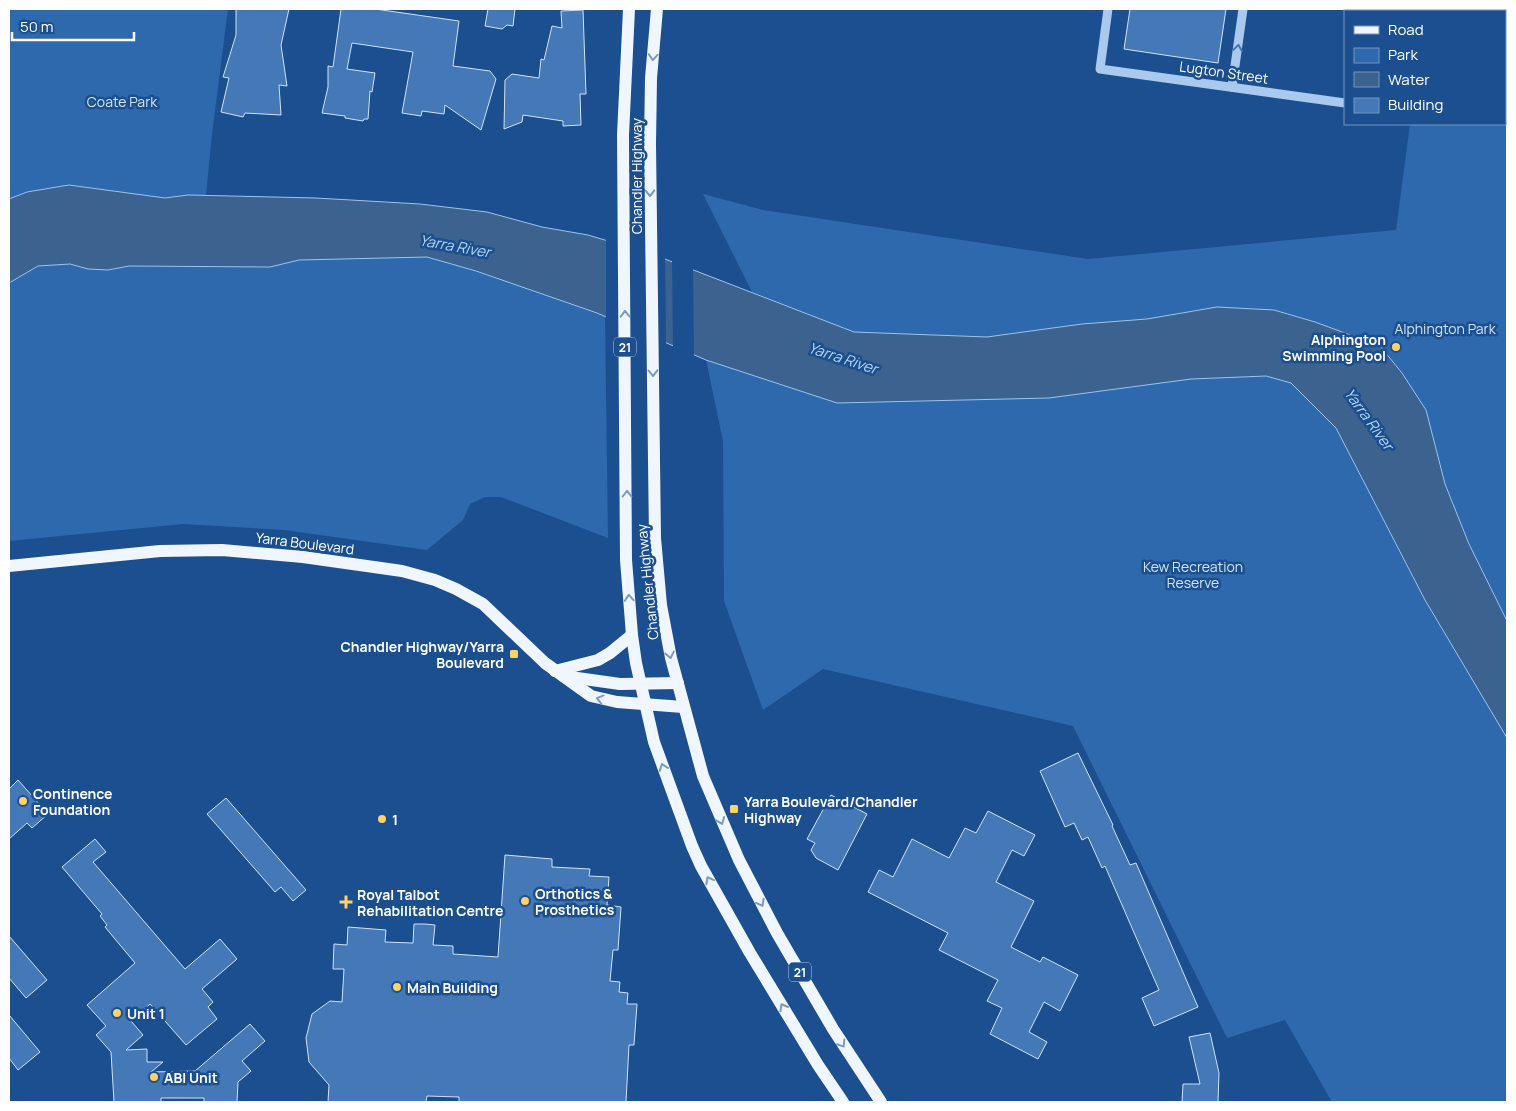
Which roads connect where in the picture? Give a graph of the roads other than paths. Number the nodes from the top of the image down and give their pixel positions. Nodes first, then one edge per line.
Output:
1 (629, 9) edge
2 (657, 9) edge
3 (1108, 9) edge
4 (1244, 9) edge
5 (1232, 87) junction
6 (1344, 103) edge
7 (9, 566) edge
8 (632, 635) junction
9 (559, 673) junction
10 (640, 684) junction
11 (678, 684) junction
12 (645, 705) junction
13 (683, 706) junction
14 (843, 1102) edge
15 (881, 1102) edge

8 -> 1 main road, Chandler Highway / 21
2 -> 11 main road, Chandler Highway / 21
3 - 5 street, Lugton Street
5 -> 4 street
5 - 6 street, Lugton Street
7 - 9 main road, Yarra Boulevard
8 - 9 main road
8 - 10 main road, Chandler Highway / 21
9 - 10 main road
12 -> 9 main road, Yarra Boulevard
10 - 11 main road
10 - 12 main road, Chandler Highway / 21
11 - 13 main road, Chandler Highway / 21
12 - 13 main road, Yarra Boulevard
14 -> 12 main road, Chandler Highway / 21
13 -> 15 main road, Chandler Highway / 21

